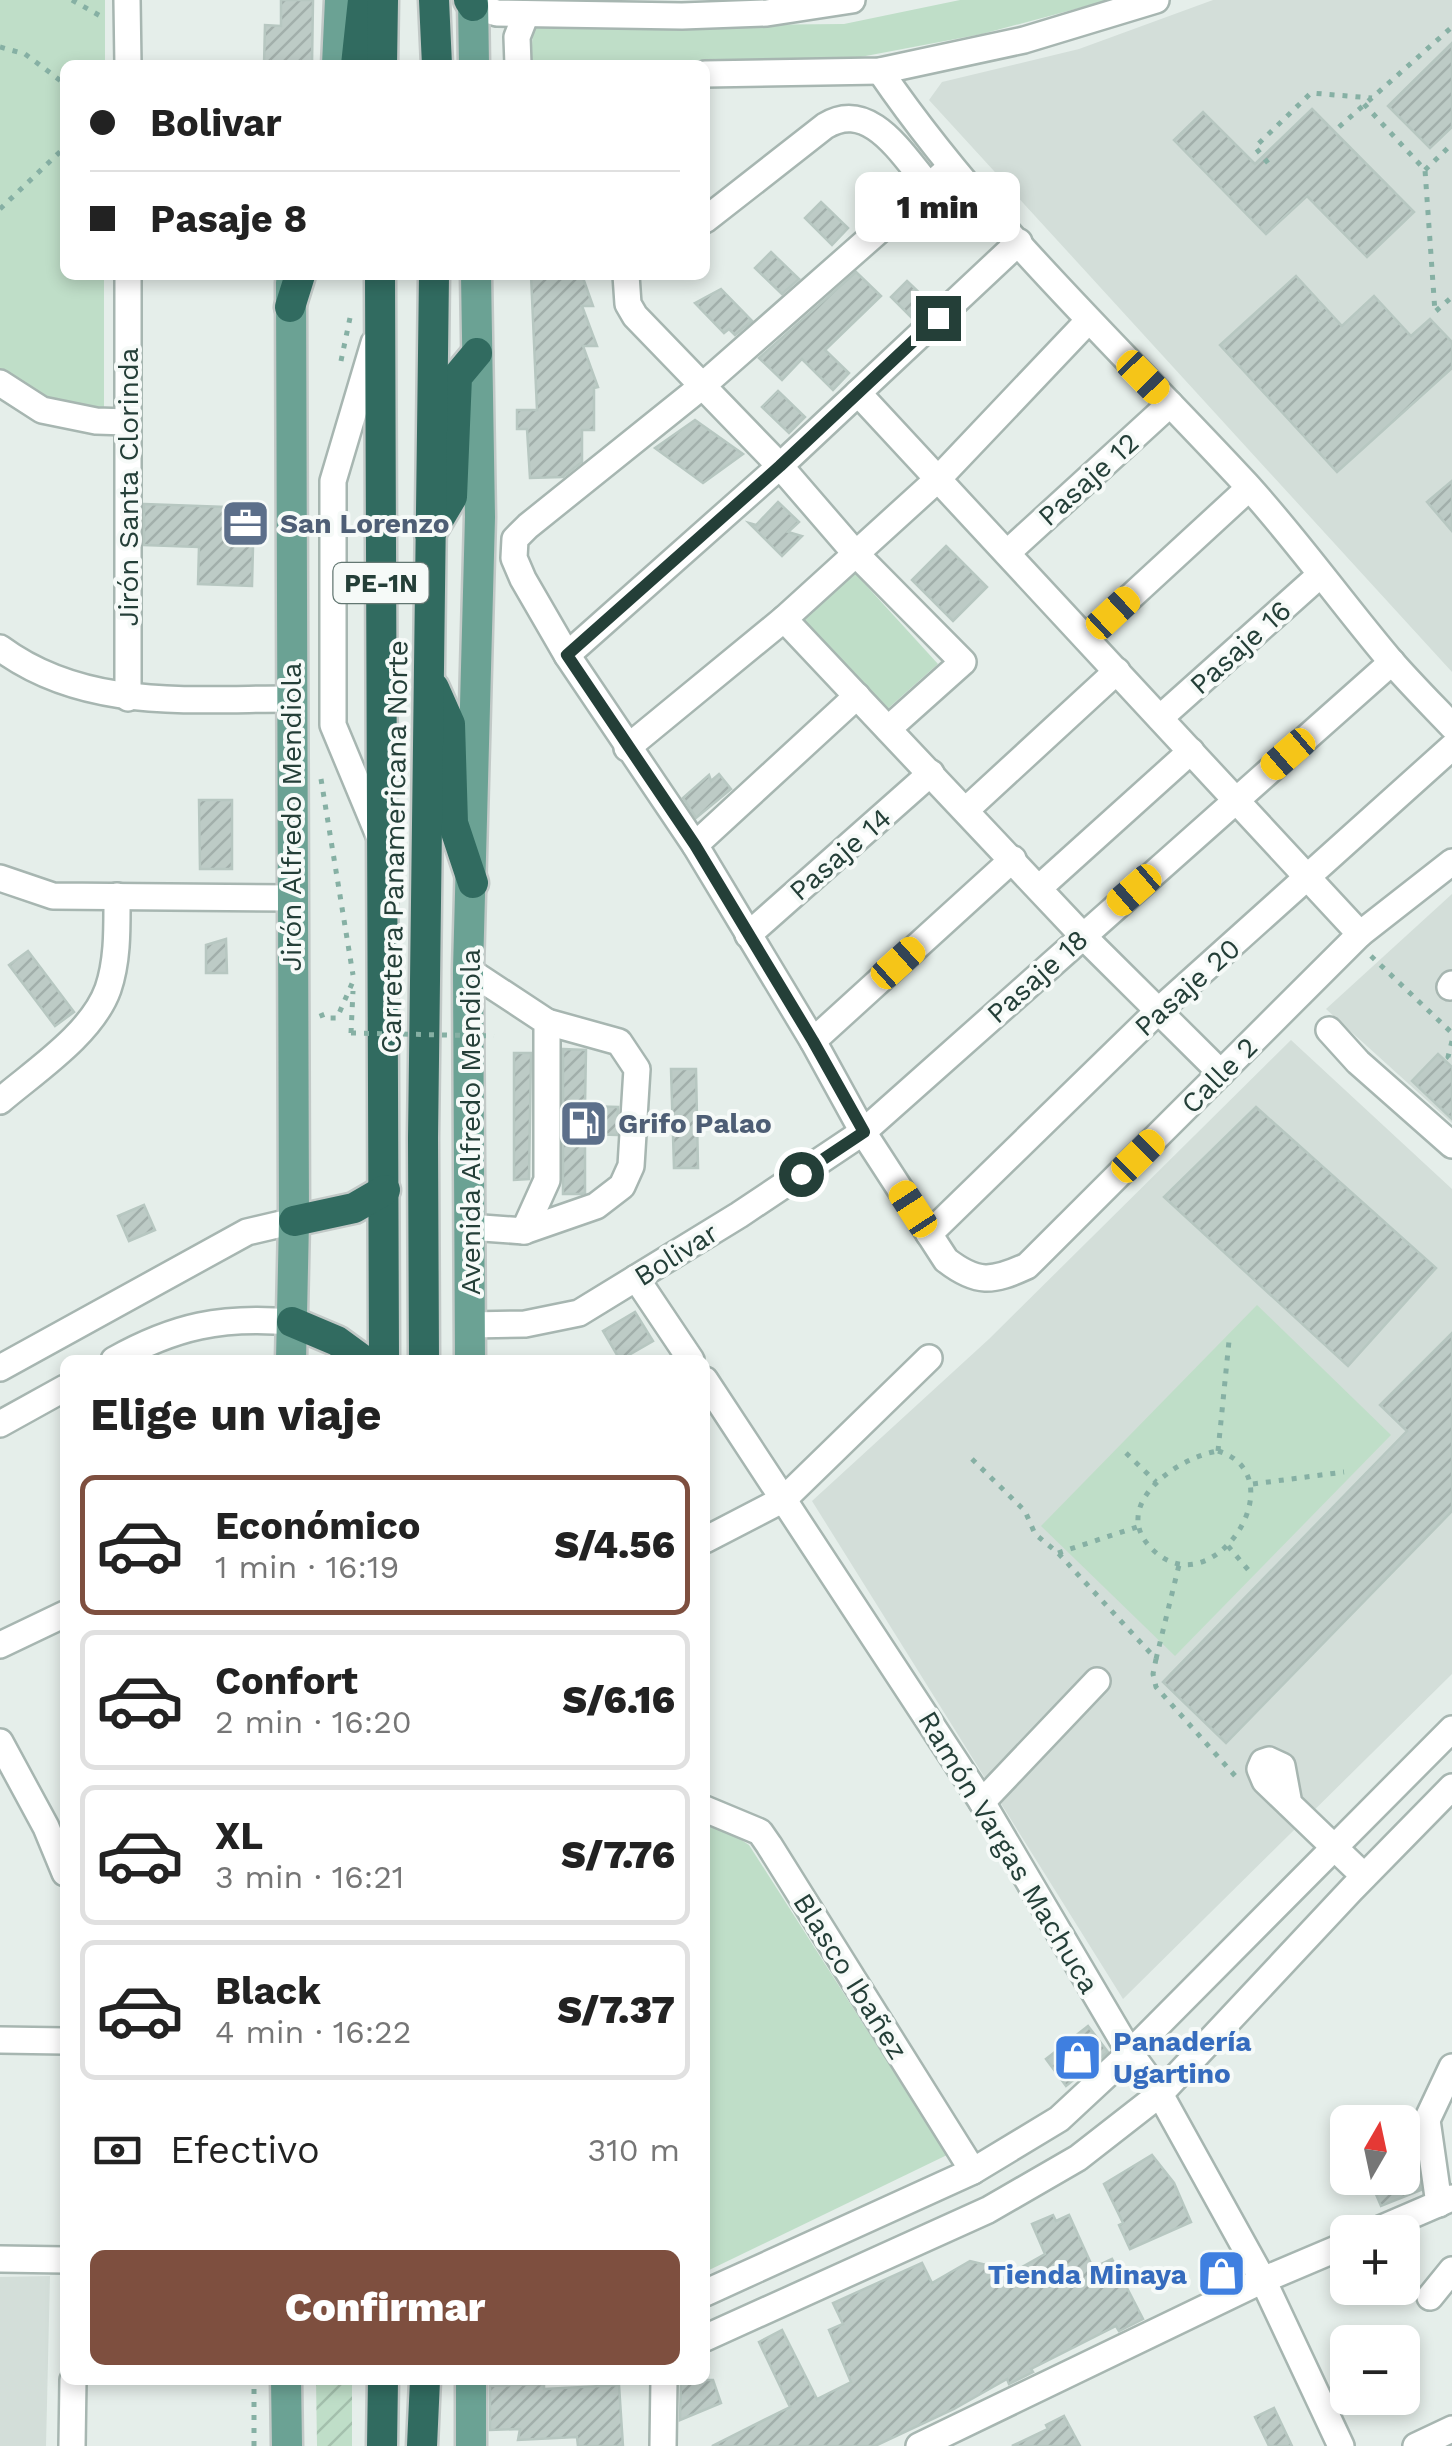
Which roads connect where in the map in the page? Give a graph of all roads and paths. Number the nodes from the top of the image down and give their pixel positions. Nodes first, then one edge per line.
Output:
1 (72, 0) edge
2 (340, 0) edge
3 (363, 0) edge
4 (382, 0) edge
5 (434, 0) edge
6 (852, 0) edge
7 (1156, 0) edge
8 (472, 2) edge
9 (682, 8) edge
10 (127, 9) edge
11 (526, 14) junction
12 (1450, 32) edge
13 (0, 48) edge
14 (128, 60) edge
15 (337, 60) edge
16 (357, 60) edge
17 (382, 60) edge
18 (437, 60) edge
19 (474, 60) edge
20 (518, 60) edge
21 (880, 71) junction
22 (710, 74) edge
23 (60, 80) edge
24 (1372, 98) junction
25 (1364, 104) junction
26 (1339, 127) dead end
27 (1452, 144) edge
28 (60, 151) edge
29 (1268, 163) dead end
30 (951, 167) junction
31 (1426, 170) junction
32 (930, 188) junction
33 (0, 209) edge
34 (710, 216) edge
35 (1019, 242) junction
36 (128, 280) edge
37 (380, 280) edge
38 (434, 280) edge
39 (476, 280) edge
40 (630, 281) edge
41 (293, 284) edge
42 (1452, 297) edge
43 (1088, 321) junction
44 (380, 324) junction
45 (477, 353) junction
46 (0, 383) edge
47 (701, 388) junction
48 (858, 393) junction
49 (1170, 404) junction
50 (128, 422) junction
51 (780, 466) junction
52 (938, 479) junction
53 (1249, 488) junction
54 (428, 536) junction
55 (856, 554) junction
56 (1007, 554) junction
57 (1320, 575) junction
58 (784, 618) junction
59 (1086, 638) junction
60 (0, 648) edge
61 (567, 655) junction
62 (1392, 662) junction
63 (1117, 671) junction
64 (429, 676) junction
65 (856, 696) junction
66 (128, 698) junction
67 (290, 699) junction
68 (1160, 718) junction
69 (1452, 726) edge
70 (888, 728) junction
71 (1452, 747) edge
72 (627, 748) junction
73 (1191, 751) junction
74 (931, 773) junction
75 (1236, 800) junction
76 (966, 810) junction
77 (382, 843) junction
78 (695, 845) junction
79 (1012, 859) junction
80 (1452, 862) edge
81 (0, 878) edge
82 (1308, 878) junction
83 (472, 883) junction
84 (1040, 888) junction
85 (116, 896) junction
86 (291, 898) junction
87 (748, 935) junction
88 (1082, 936) junction
89 (1357, 937) junction
90 (468, 970) junction
91 (318, 1004) dead end
92 (1157, 1012) junction
93 (546, 1022) junction
94 (1329, 1030) dead end
95 (1452, 1032) edge
96 (494, 1036) dead end
97 (1452, 1040) edge
98 (813, 1041) junction
99 (1452, 1060) edge
100 (1221, 1073) junction
101 (0, 1101) edge
102 (864, 1132) junction
103 (1452, 1145) edge
104 (385, 1190) junction
105 (294, 1222) junction
106 (470, 1227) junction
107 (524, 1231) junction
108 (930, 1234) junction
109 (636, 1278) junction
110 (292, 1322) junction
111 (470, 1324) junction
112 (1229, 1340) dead end
113 (123, 1355) edge
114 (290, 1355) edge
115 (356, 1355) edge
116 (384, 1355) edge
117 (424, 1355) edge
118 (470, 1355) edge
119 (689, 1355) edge
120 (928, 1358) dead end
121 (0, 1368) edge
122 (710, 1388) edge
123 (60, 1391) edge
124 (0, 1424) edge
125 (1218, 1450) junction
126 (1126, 1453) dead end
127 (972, 1459) dead end
128 (1344, 1472) dead end
129 (1156, 1482) junction
130 (1252, 1484) junction
131 (784, 1499) junction
132 (1140, 1526) junction
133 (710, 1537) edge
134 (1228, 1546) junction
135 (1058, 1554) junction
136 (1179, 1564) junction
137 (1250, 1572) dead end
138 (60, 1616) edge
139 (0, 1645) edge
140 (1156, 1659) junction
141 (1097, 1681) dead end
142 (1452, 1729) edge
143 (0, 1742) edge
144 (1242, 1784) dead end
145 (1452, 1787) edge
146 (982, 1802) junction
147 (1289, 1804) dead end
148 (710, 1810) edge
149 (1334, 1848) junction
150 (60, 1861) edge
151 (1364, 1876) junction
152 (0, 2040) edge
153 (60, 2041) edge
154 (1130, 2053) junction
155 (1452, 2067) edge
156 (1160, 2094) junction
157 (973, 2171) junction
158 (1446, 2201) edge
159 (1413, 2215) edge
160 (1330, 2252) edge
161 (0, 2259) edge
162 (60, 2260) edge
163 (1452, 2270) edge
164 (1263, 2280) junction
165 (710, 2291) edge
166 (1430, 2297) dead end
167 (710, 2336) edge
168 (73, 2385) edge
169 (254, 2385) edge
170 (286, 2385) edge
171 (383, 2385) edge
172 (425, 2385) edge
173 (471, 2385) edge
174 (664, 2385) edge
175 (1452, 2429) edge
176 (72, 2446) edge
177 (254, 2446) edge
178 (287, 2446) edge
179 (382, 2446) edge
180 (422, 2446) edge
181 (471, 2446) edge
182 (663, 2446) edge
183 (919, 2446) edge
184 (1341, 2446) edge
185 (1416, 2446) edge

1 - 10 path
2 - 15 main road
3 - 16 highway
4 - 17 highway
5 - 18 highway
6 - 9 street
7 - 21 street
8 - 11 street
8 - 19 main road
9 - 11 street
10 - 14 street
11 - 20 street
12 - 24 path
13 - 23 path
21 - 22 street
21 - 30 street
24 - 25 path
24 - 29 path
25 - 26 path
25 - 31 path
27 - 31 path
28 - 33 path
30 - 32 street
30 - 35 street
31 - 42 path
32 - 34 street
32 - 47 street
35 - 43 street
35 - 48 street
36 - 50 street, Jirón Santa Clorinda
37 - 44 highway, Carretera Panamericana Norte / PE-1N
38 - 54 highway, Carretera Panamericana Norte / PE-1N
39 - 45 main road
40 - 47 street
41 - 67 main road, Jirón Alfredo Mendiola
43 - 49 street
43 - 52 street
44 - 77 highway, Carretera Panamericana Norte / PE-1N
44 - 77 street
45 - 54 highway
45 - 83 main road
46 - 50 street
47 - 51 street
47 - 61 street
48 - 51 street
48 - 52 street
49 - 53 street
49 - 56 street, Pasaje 12
50 - 66 street, Jirón Santa Clorinda
51 - 55 street
51 - 61 street
52 - 55 street
52 - 56 street
53 - 57 street
53 - 59 street
54 - 64 highway, Carretera Panamericana Norte / PE-1N
55 - 58 street
55 - 70 street
56 - 59 street
57 - 62 street
57 - 68 street, Pasaje 16
58 - 65 street
58 - 72 street
59 - 63 street
60 - 66 street
61 - 72 street
62 - 69 street
62 - 75 street, Pasaje 18
63 - 68 street
63 - 76 street
64 - 83 highway
64 - 117 highway, Carretera Panamericana Norte / PE-1N
65 - 70 street
65 - 78 street
66 - 67 street
67 - 86 main road, Jirón Alfredo Mendiola
68 - 73 street
70 - 74 street
71 - 82 street, Pasaje 20
72 - 78 street
73 - 75 street
73 - 84 street
74 - 76 street
74 - 87 street, Pasaje 14
75 - 82 street
75 - 88 street, Pasaje 18
76 - 79 street
77 - 104 highway, Carretera Panamericana Norte / PE-1N
78 - 87 street
79 - 84 street
79 - 98 street
80 - 89 street, Calle 2
81 - 85 street
82 - 89 street
82 - 92 street, Pasaje 20
83 - 90 main road, Avenida Alfredo Mendiola
84 - 88 street
85 - 86 street
85 - 101 street
86 - 105 main road, Jirón Alfredo Mendiola
87 - 98 street
88 - 92 street
88 - 102 street, Pasaje 18
89 - 95 path
89 - 100 street, Calle 2
90 - 93 street
90 - 106 main road, Avenida Alfredo Mendiola
91 - 96 path, bridge
92 - 100 street
92 - 108 street, Pasaje 20
93 - 107 street
93 - 107 street
94 - 103 street
97 - 99 path
98 - 102 street
100 - 108 street, Calle 2
102 - 108 street
102 - 109 street, Bolivar
104 - 105 highway
104 - 116 highway, Carretera Panamericana Norte / PE-1N
105 - 110 main road, Jirón Alfredo Mendiola
105 - 121 street
106 - 107 street
106 - 111 main road, Avenida Alfredo Mendiola
109 - 111 street, Bolivar
109 - 119 street
110 - 113 street
110 - 114 main road, Jirón Alfredo Mendiola
110 - 115 highway
111 - 118 main road, Avenida Alfredo Mendiola
112 - 125 path
120 - 131 street
122 - 131 street, Ramón Vargas Machuca
123 - 124 street
125 - 129 path
125 - 130 path
126 - 129 path
127 - 135 path
128 - 130 path
129 - 132 path
130 - 134 path
131 - 133 street
131 - 146 street, Ramón Vargas Machuca
132 - 135 path
132 - 136 path
134 - 136 path
134 - 137 path
135 - 140 path
136 - 140 path
138 - 139 street
140 - 144 path
141 - 146 street
142 - 149 street
143 - 150 street
145 - 151 street
146 - 154 street, Ramón Vargas Machuca
147 - 149 street
148 - 157 street, Blasco Ibañez
149 - 151 street
149 - 154 street
151 - 156 street
152 - 153 street
154 - 156 street, Ramón Vargas Machuca
154 - 157 street
155 - 158 street
156 - 164 street, Ramón Vargas Machuca
156 - 167 street
157 - 165 street
158 - 159 street
160 - 164 street
161 - 162 street
163 - 166 street
164 - 183 street
164 - 184 street, Ramón Vargas Machuca
168 - 176 street
169 - 177 path
170 - 178 main road
171 - 179 highway
172 - 180 highway
173 - 181 main road
174 - 182 street
175 - 185 street

